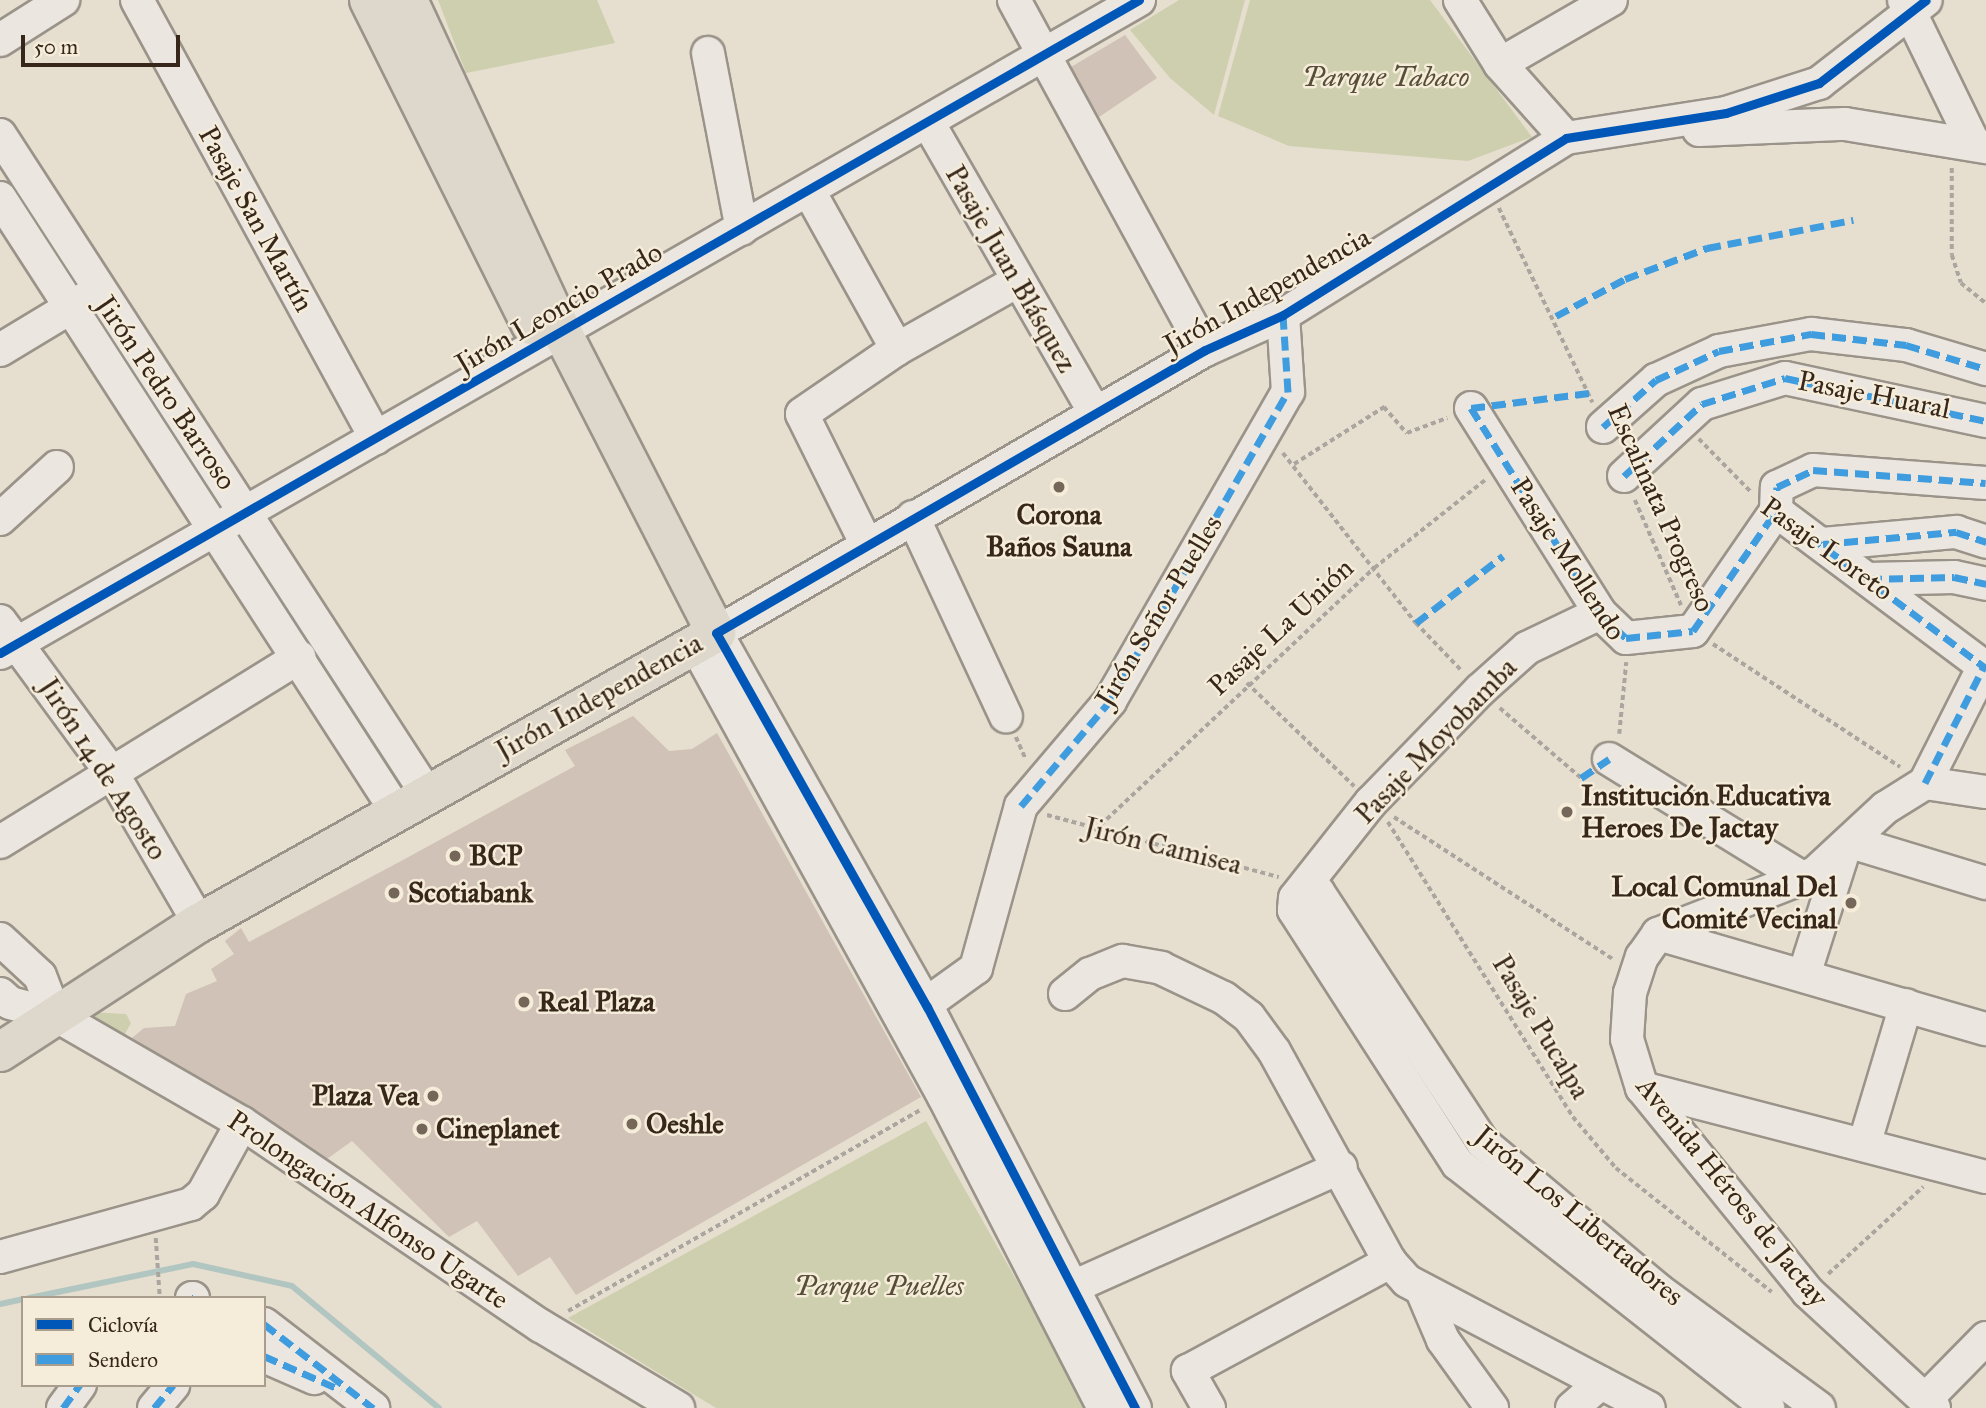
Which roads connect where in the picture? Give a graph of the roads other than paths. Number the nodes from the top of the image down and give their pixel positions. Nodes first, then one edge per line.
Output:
1 (63, 0) edge
2 (137, 0) edge
3 (369, 0) edge
4 (408, 0) edge
5 (1014, 0) edge
6 (1139, 0) edge
7 (1460, 0) edge
8 (1611, 0) edge
9 (1913, 4) edge
10 (0, 40) edge
11 (708, 53) dead end
12 (1043, 57) junction
13 (1500, 64) junction
14 (929, 124) junction
15 (1632, 129) junction
16 (0, 135) edge
17 (1566, 138) junction
18 (1970, 144) edge
19 (809, 191) junction
20 (0, 198) edge
21 (742, 229) junction
22 (1016, 282) junction
23 (98, 291) junction
24 (71, 306) junction
25 (1283, 315) junction
26 (552, 340) junction
27 (897, 349) junction
28 (1205, 349) junction
29 (0, 350) edge
30 (1986, 369) edge
31 (1471, 408) road end
32 (1095, 413) junction
33 (1986, 421) edge
34 (1603, 428) road end
35 (376, 438) junction
36 (57, 467) dead end
37 (1624, 475) road end
38 (1986, 483) edge
39 (245, 511) junction
40 (1776, 511) junction
41 (914, 517) junction
42 (0, 519) edge
43 (219, 529) junction
44 (1986, 542) edge
45 (1823, 544) junction
46 (867, 545) junction
47 (1868, 579) junction
48 (1986, 584) edge
49 (1600, 613) junction
50 (6, 638) edge
51 (706, 638) junction
52 (299, 657) junction
53 (1985, 667) edge
54 (1006, 716) road end
55 (1609, 759) road end
56 (113, 775) junction
57 (1926, 783) junction
58 (1986, 792) edge
59 (410, 800) junction
60 (0, 842) edge
61 (1848, 845) junction
62 (1804, 879) junction
63 (1986, 883) edge
64 (1301, 891) junction
65 (199, 923) junction
66 (1658, 934) junction
67 (0, 939) edge
68 (1804, 975) junction
69 (0, 994) edge
70 (1065, 994) dead end
71 (1906, 1005) junction
72 (915, 1014) junction
73 (55, 1015) junction
74 (1986, 1029) edge
75 (0, 1052) edge
76 (1642, 1088) junction
77 (242, 1123) junction
78 (1864, 1145) junction
79 (1341, 1167) junction
80 (1986, 1177) edge
81 (0, 1258) edge
82 (1390, 1262) junction
83 (1060, 1292) junction
84 (1423, 1293) junction
85 (266, 1326) edge
86 (1986, 1338) edge
87 (266, 1357) edge
88 (1601, 1384) junction
89 (79, 1387) edge
90 (171, 1387) edge
91 (366, 1403) edge
92 (1929, 1404) edge
93 (64, 1408) edge
94 (154, 1408) edge
95 (678, 1408) edge
96 (1104, 1408) edge
97 (1135, 1408) edge
98 (1209, 1408) edge
99 (1492, 1408) edge
100 (1572, 1408) edge
101 (1649, 1408) edge
102 (1768, 1408) edge
103 (1819, 1408) edge

1 - 10 street
2 - 35 street, Pasaje San Martín
3 - 26 main road
4 - 26 main road
5 - 12 street
6 - 12 street, Jirón Leoncio Prado
7 - 13 street
8 - 13 street
9 - 15 street, Jirón Independencia
9 - 18 street
11 - 21 street
12 - 14 street, Jirón Leoncio Prado
12 - 28 street
13 - 17 street
14 - 19 street, Jirón Leoncio Prado
14 - 22 street, Pasaje Juan Blásquez
15 - 17 street, Jirón Independencia
15 - 18 street
16 - 23 street, Jirón Pedro Barroso
17 - 25 street, Jirón Independencia
19 - 21 street, Jirón Leoncio Prado
19 - 27 street
20 - 24 street
21 - 26 street, Jirón Leoncio Prado
22 - 27 street
22 - 32 street, Pasaje Juan Blásquez
23 - 24 street
23 - 39 street, Jirón Pedro Barroso
24 - 29 street
24 - 43 street
25 - 28 street, Jirón Independencia
25 - 72 street, Jirón Señor Puelles
26 - 35 street, Jirón Leoncio Prado
26 - 51 main road
27 - 46 street
28 - 32 street, Jirón Independencia
30 - 34 street
31 - 49 street, Pasaje Mollendo
32 - 41 street, Jirón Independencia
33 - 37 street, Pasaje Huaral
35 - 39 street, Jirón Leoncio Prado
36 - 42 street
38 - 40 street
39 - 43 street, Jirón Leoncio Prado
39 - 59 street, Jirón Pedro Barroso
40 - 45 street, Pasaje Loreto
40 - 49 street, Pasaje Mollendo
41 - 46 street, Jirón Independencia
41 - 54 street
43 - 50 street, Jirón Leoncio Prado
43 - 52 street
44 - 45 street
45 - 47 street, Pasaje Loreto
46 - 51 street, Jirón Independencia
47 - 48 street
47 - 53 street, Pasaje Loreto
49 - 64 street, Pasaje Moyobamba
50 - 56 street, Jirón 14 de Agosto
51 - 59 main road, Jirón Independencia
51 - 72 street
52 - 56 street
52 - 59 street
53 - 57 street
55 - 62 street
56 - 60 street
56 - 65 street, Jirón 14 de Agosto
57 - 58 street
57 - 61 street
59 - 65 main road, Jirón Independencia
61 - 62 street
61 - 63 street
61 - 68 street
62 - 66 street
64 - 102 street, Jirón Los Libertadores
64 - 103 street, Jirón Los Libertadores
65 - 73 main road, Jirón Independencia
66 - 68 street
66 - 76 street, Avenida Héroes de Jactay
67 - 73 street
68 - 71 street
69 - 73 street, Prolongación Alfonso Ugarte
70 - 79 street
71 - 74 street
71 - 78 street
72 - 83 street
72 - 83 street
73 - 75 main road, Jirón Independencia
73 - 77 street, Prolongación Alfonso Ugarte
76 - 78 street
76 - 92 street, Avenida Héroes de Jactay
77 - 81 street
77 - 95 street, Prolongación Alfonso Ugarte
78 - 80 street
79 - 82 street
79 - 83 street
82 - 84 street
82 - 98 street
83 - 96 street
83 - 97 street
84 - 88 street
84 - 99 street
85 - 91 street
86 - 92 street
87 - 91 street
88 - 100 street
88 - 101 street
89 - 93 street
90 - 94 street

